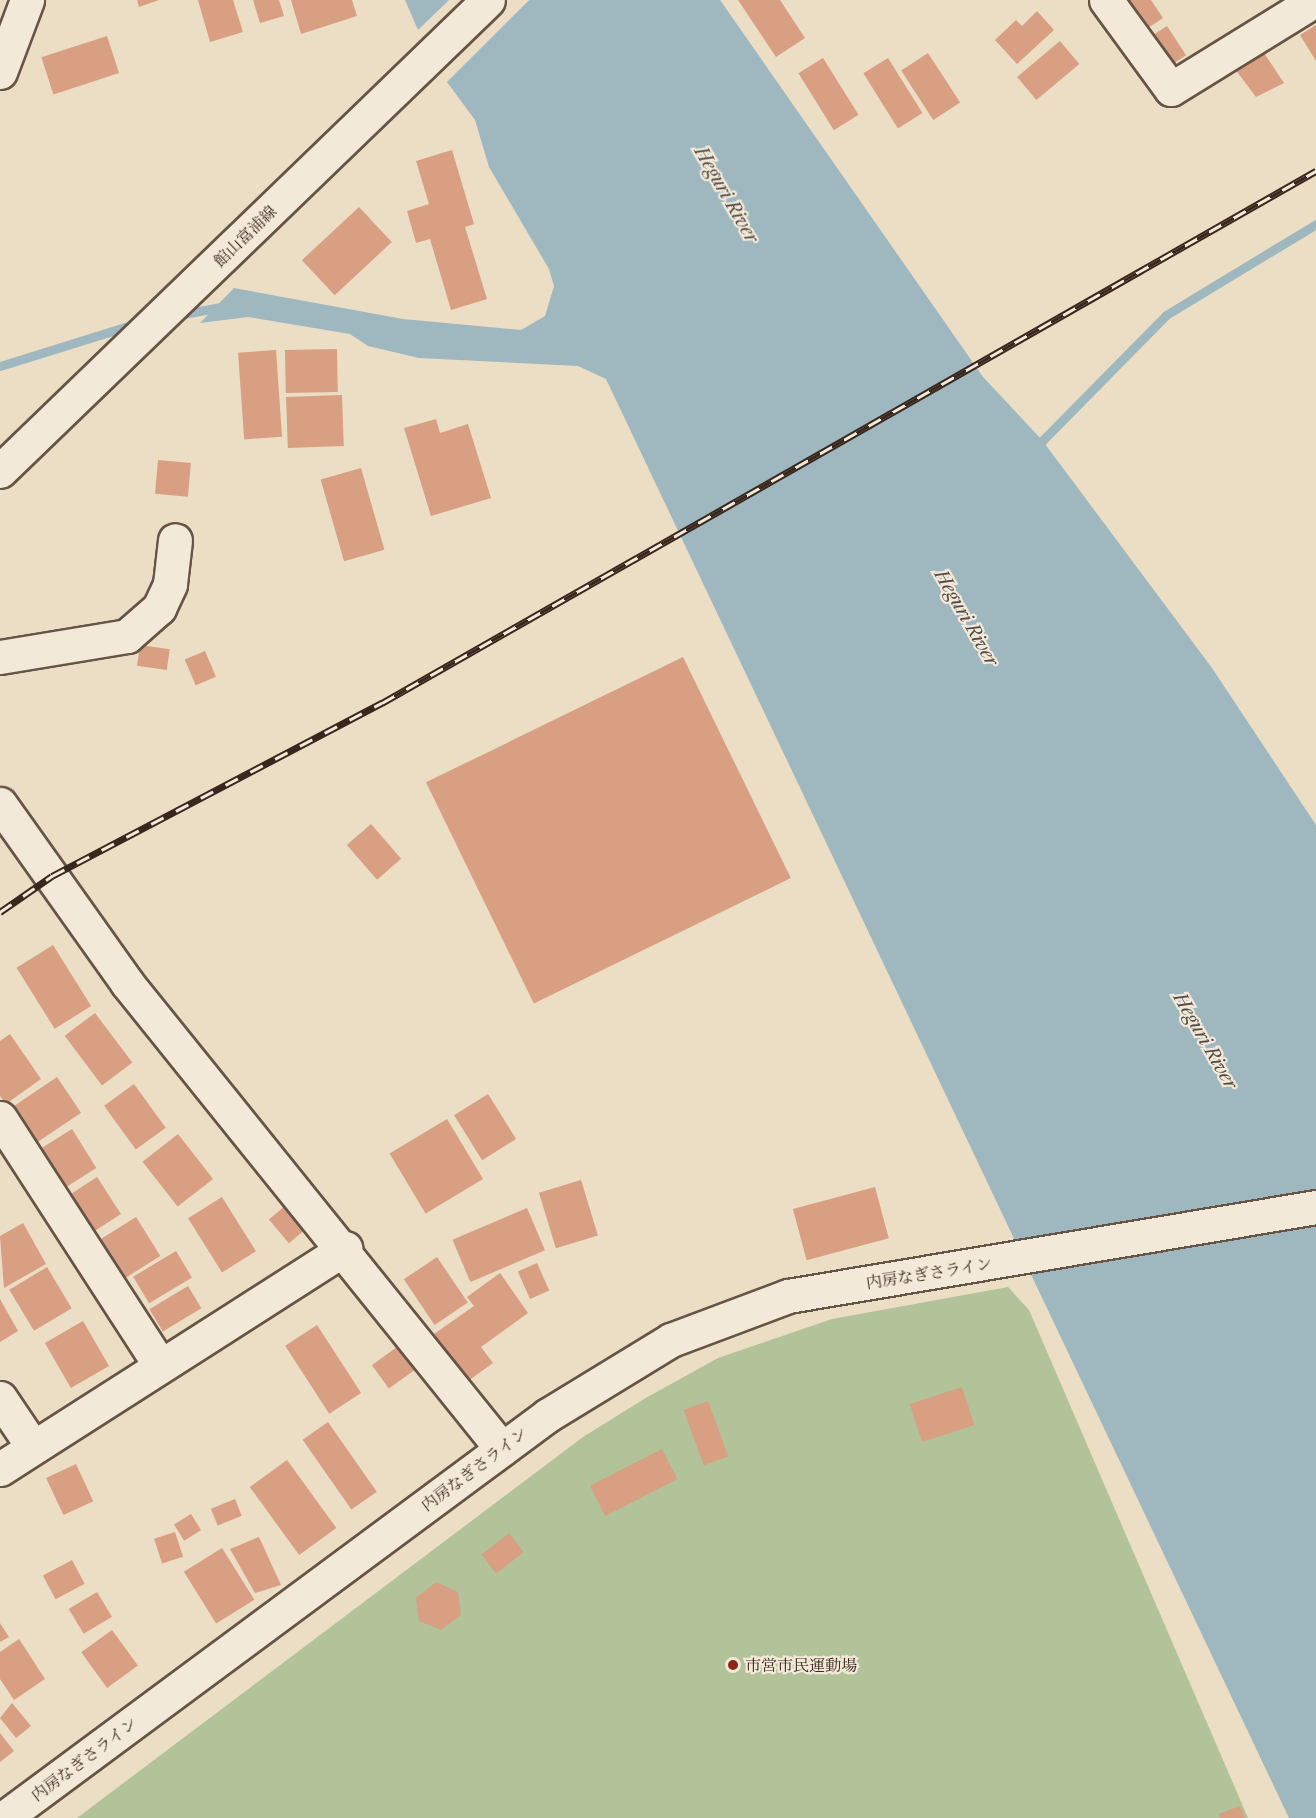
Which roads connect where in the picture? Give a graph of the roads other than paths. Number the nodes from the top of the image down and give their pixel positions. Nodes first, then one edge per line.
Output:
1 (27, 0) edge
2 (488, 0) edge
3 (1106, 0) edge
4 (1315, 0) edge
5 (0, 72) edge
6 (0, 471) edge
7 (174, 540) dead end
8 (0, 657) edge
9 (0, 804) edge
10 (0, 1118) edge
11 (1316, 1207) edge
12 (345, 1248) junction
13 (159, 1362) junction
14 (0, 1398) edge
15 (33, 1447) junction
16 (502, 1449) junction
17 (0, 1468) edge
18 (4, 1818) edge

1 - 5 street
2 - 6 street, 館山富浦線
3 - 4 street
7 - 8 street
9 - 12 street
10 - 13 street
11 - 16 street, 内房なぎさライン
12 - 13 street
12 - 16 street
13 - 15 street
14 - 15 street
15 - 17 street
16 - 18 street, 内房なぎさライン

